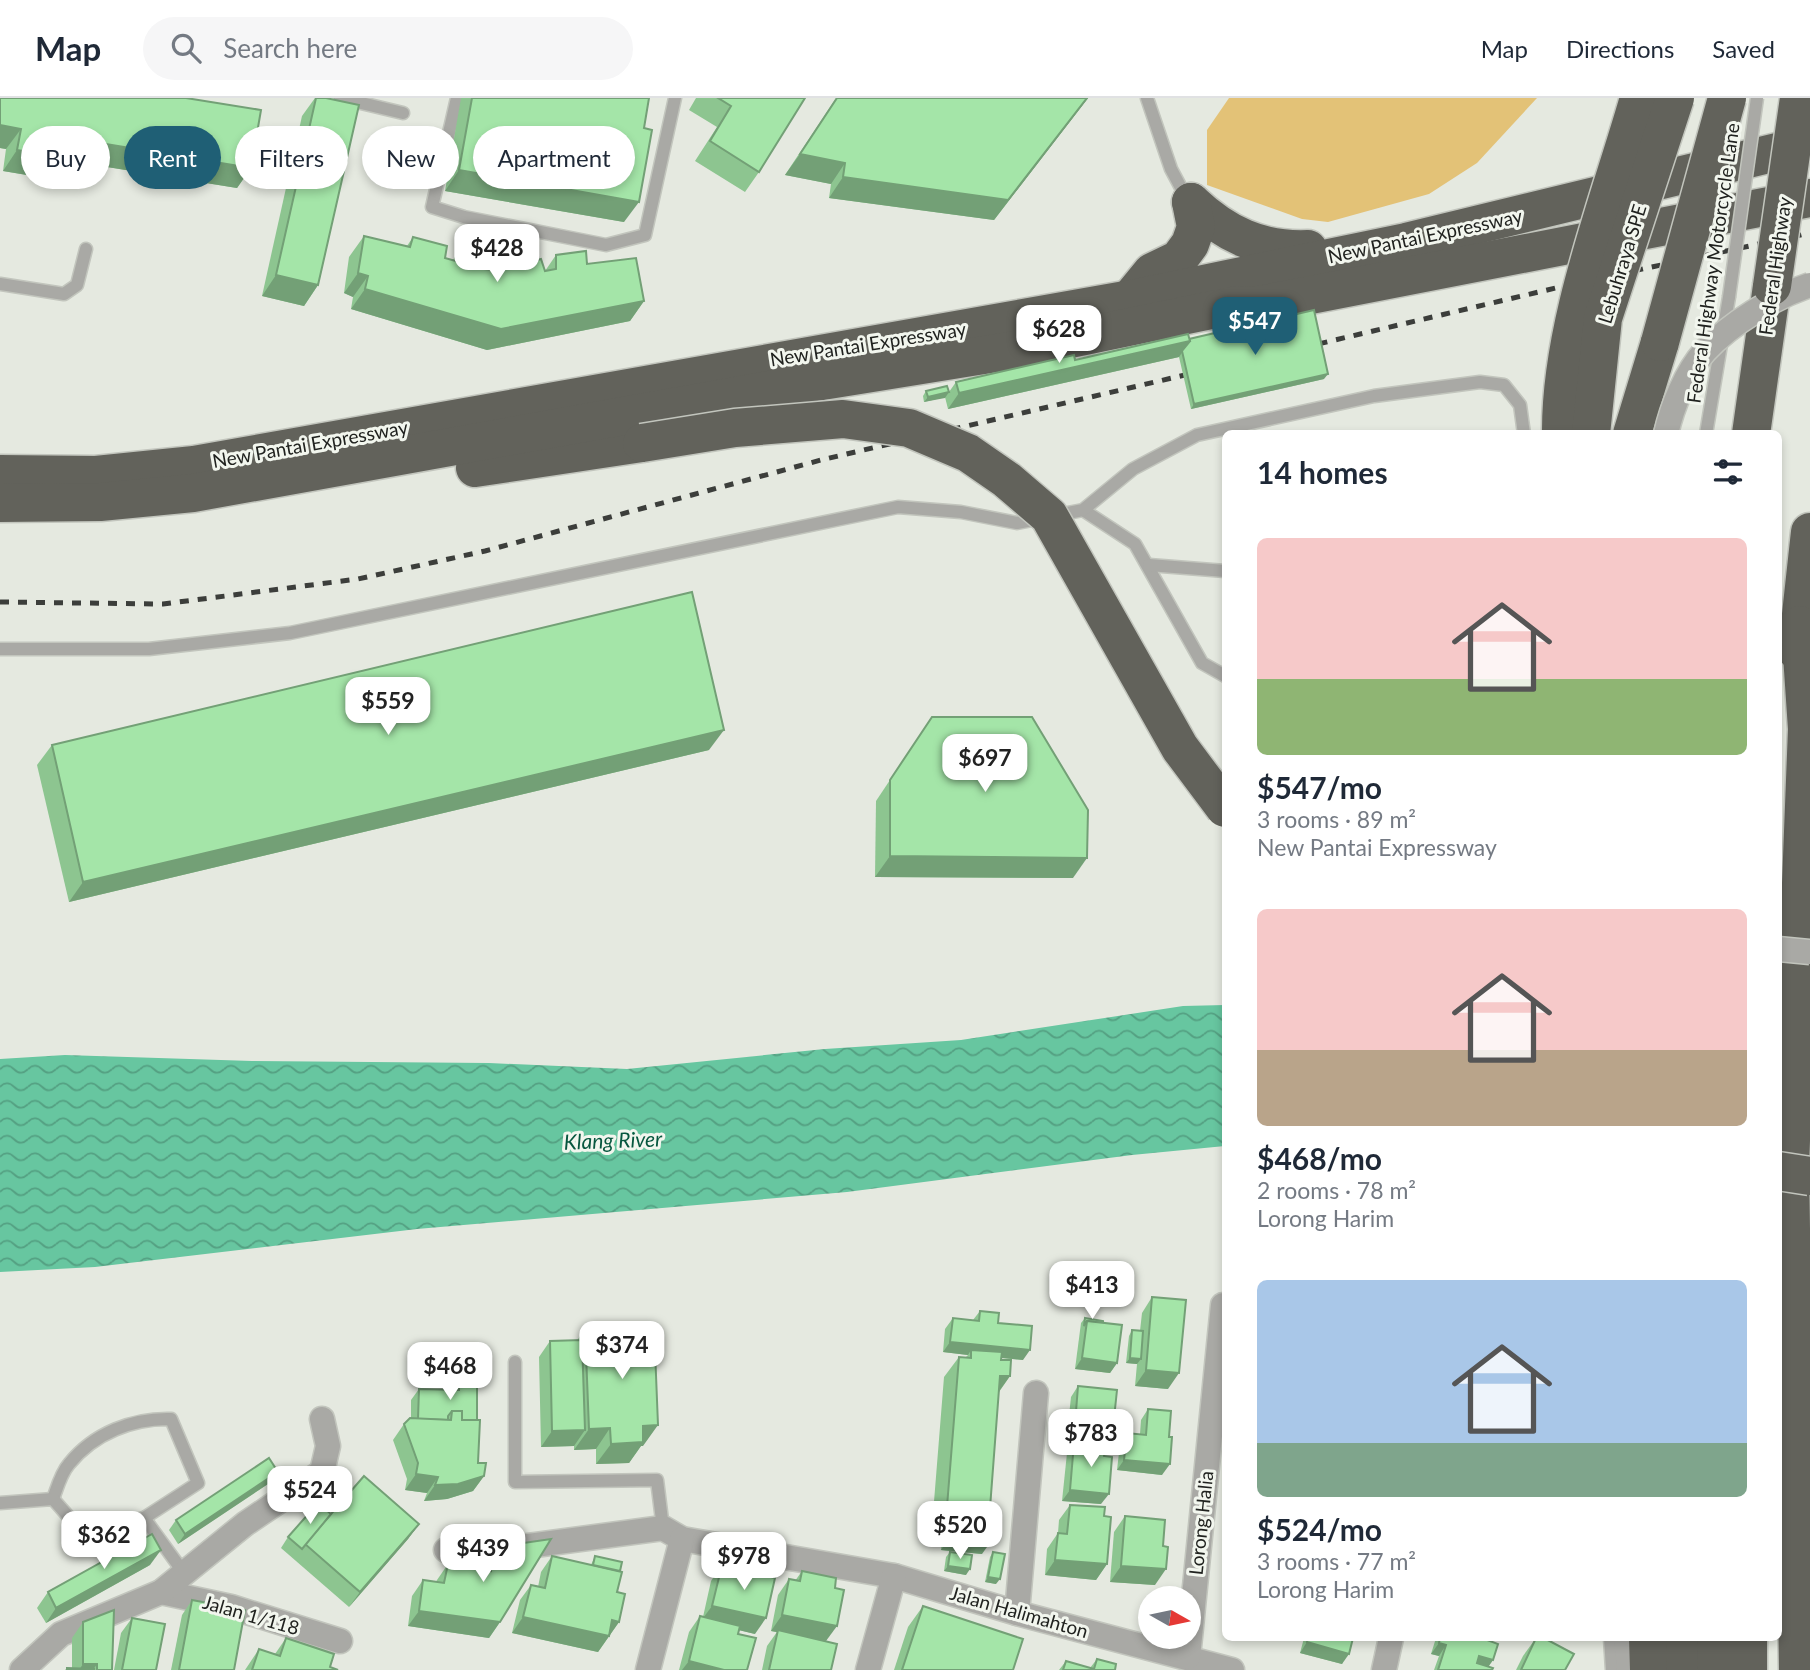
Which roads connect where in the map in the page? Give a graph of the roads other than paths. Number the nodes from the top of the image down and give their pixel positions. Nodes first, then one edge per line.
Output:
1 (340, 98) edge
2 (457, 98) edge
3 (675, 98) edge
4 (1147, 98) edge
5 (1640, 98) edge
6 (1675, 98) edge
7 (1727, 98) edge
8 (1757, 98) edge
9 (1799, 98) edge
10 (403, 113) dead end
11 (1810, 144) edge
12 (1810, 198) edge
13 (1191, 202) junction
14 (1406, 242) junction
15 (86, 248) dead end
16 (0, 284) edge
17 (1810, 285) edge
18 (1131, 299) junction
19 (1523, 430) edge
20 (1561, 430) edge
21 (1591, 430) edge
22 (1633, 430) edge
23 (1667, 430) edge
24 (1707, 430) edge
25 (1752, 430) edge
26 (0, 474) edge
27 (193, 494) junction
28 (0, 503) edge
29 (1083, 510) junction
30 (1810, 532) edge
31 (1149, 565) junction
32 (1222, 571) edge
33 (1800, 625) junction
34 (0, 649) edge
35 (1222, 674) edge
36 (1782, 779) edge
37 (1222, 804) edge
38 (1810, 938) edge
39 (1782, 949) edge
40 (1810, 952) edge
41 (1794, 996) junction
42 (1793, 1171) edge
43 (1790, 1212) junction
44 (1810, 1312) edge
45 (1222, 1315) edge
46 (515, 1362) dead end
47 (1036, 1394) dead end
48 (322, 1419) dead end
49 (53, 1499) junction
50 (0, 1503) edge
51 (144, 1518) junction
52 (672, 1534) junction
53 (446, 1550) dead end
54 (184, 1573) junction
55 (894, 1576) junction
56 (161, 1592) junction
57 (1017, 1613) junction
58 (340, 1641) dead end
59 (1390, 1641) edge
60 (1610, 1641) edge
61 (1626, 1641) edge
62 (1642, 1641) edge
63 (1648, 1641) edge
64 (1668, 1641) edge
65 (1685, 1641) edge
66 (1717, 1641) edge
67 (1748, 1641) edge
68 (1188, 1657) junction
69 (22, 1670) edge
70 (648, 1670) edge
71 (868, 1670) edge
72 (1232, 1670) edge
73 (1384, 1670) edge
74 (1612, 1670) edge
75 (1629, 1670) edge
76 (1643, 1670) edge
77 (1649, 1670) edge
78 (1670, 1670) edge
79 (1686, 1670) edge
80 (1716, 1670) edge
81 (1748, 1670) edge
82 (1798, 1670) edge

1 - 10 lane
2 - 3 lane
4 - 13 lane
5 - 20 highway, Lebuhraya SPE, bridge
6 - 21 highway, Lebuhraya SPE, bridge
7 - 22 highway, bridge
8 - 24 lane, Federal Highway Motorcycle Lane, bridge
9 - 25 highway, Federal Highway, bridge
11 - 14 highway, New Pantai Expressway
12 - 27 highway, New Pantai Expressway
13 - 14 highway
13 - 18 highway
14 - 18 highway, New Pantai Expressway
15 - 16 lane
17 - 23 street, bridge
18 - 26 highway, New Pantai Expressway
19 - 29 lane
27 - 28 highway, New Pantai Expressway
27 - 37 highway, bridge
29 - 31 lane
29 - 34 lane
30 - 33 highway
31 - 32 lane
31 - 35 lane
33 - 36 highway
33 - 41 highway
38 - 41 highway
39 - 40 street, bridge
41 - 42 highway
42 - 43 highway
43 - 44 highway
43 - 82 highway
45 - 68 street, Lorong Halia
46 - 52 lane
47 - 57 street
48 - 54 street
49 - 50 lane
49 - 51 lane
49 - 51 lane
51 - 54 lane
52 - 53 street, Jalan Halimahton
52 - 55 street, Jalan Halimahton
52 - 70 street
54 - 56 street
55 - 57 street, Jalan Halimahton
55 - 71 street
56 - 58 street, Jalan 1/118
56 - 69 street
57 - 68 street, Jalan Halimahton
59 - 73 street
60 - 74 lane
61 - 75 street
62 - 76 highway
63 - 77 highway
64 - 78 highway
65 - 79 highway
66 - 80 highway
67 - 81 highway
68 - 72 street, Jalan Halimahton

